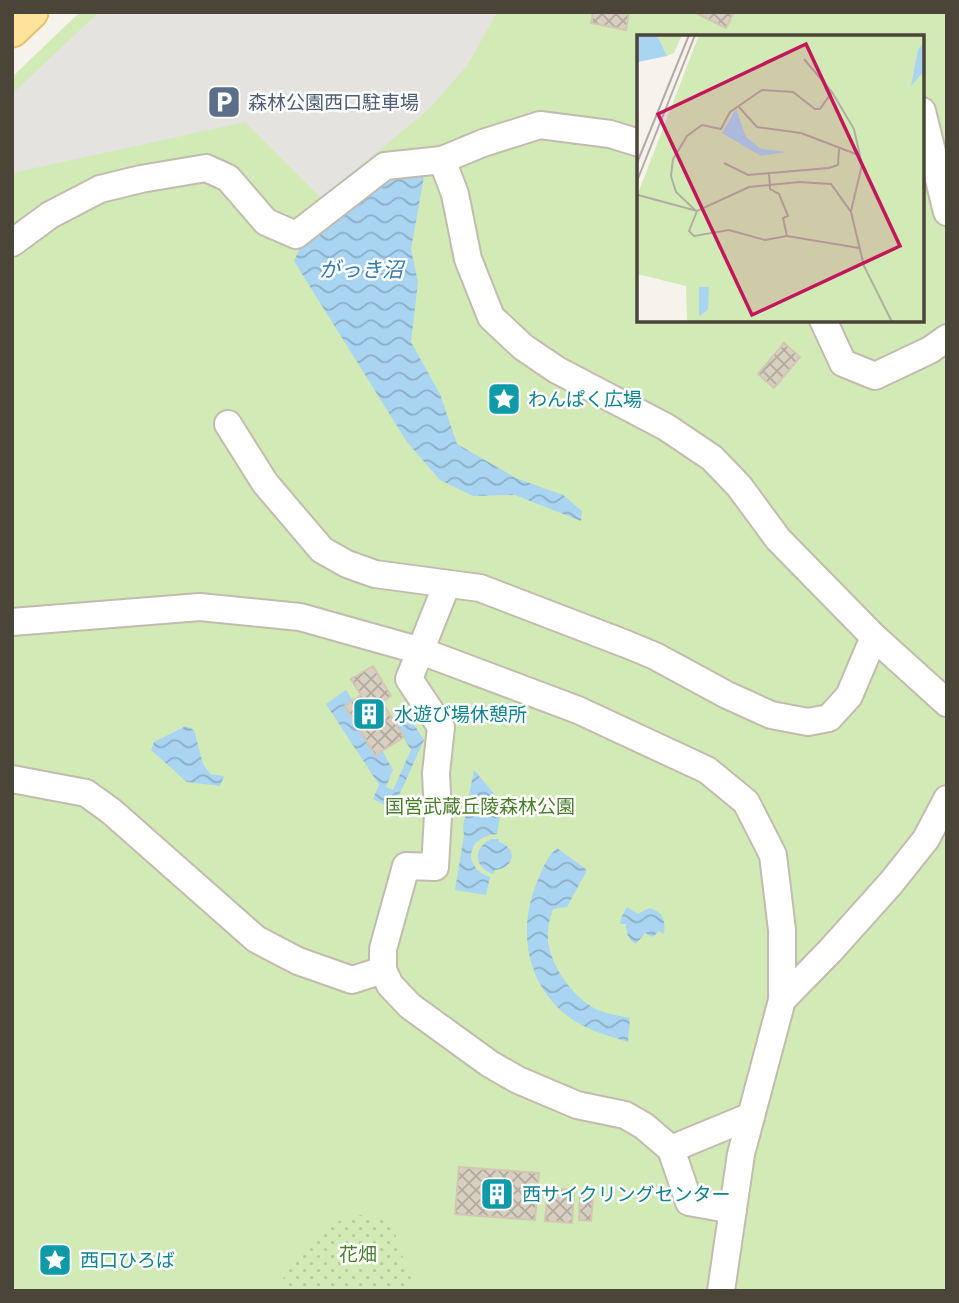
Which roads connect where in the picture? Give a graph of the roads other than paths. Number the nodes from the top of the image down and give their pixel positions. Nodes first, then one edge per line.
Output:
1 (31, 12) edge
2 (12, 30) edge
3 (924, 119) edge
4 (637, 142) edge
5 (442, 160) junction
6 (947, 212) edge
7 (12, 243) edge
8 (824, 322) edge
9 (947, 338) edge
10 (228, 424) dead end
11 (447, 584) junction
12 (12, 622) edge
13 (874, 637) junction
14 (421, 650) junction
15 (947, 703) edge
16 (12, 779) edge
17 (947, 799) edge
18 (383, 970) junction
19 (782, 1000) junction
20 (751, 1116) junction
21 (671, 1149) junction
22 (733, 1210) junction
23 (721, 1291) edge

1 - 2 main road
3 - 6 street
4 - 5 street
5 - 7 street
5 - 13 street
8 - 9 street
10 - 11 street
11 - 13 street
11 - 14 street
12 - 14 street
13 - 15 street
14 - 18 street
14 - 19 street
16 - 18 street
17 - 19 street
18 - 21 street
19 - 20 street
20 - 21 street
20 - 22 street
21 - 22 street
22 - 23 street

